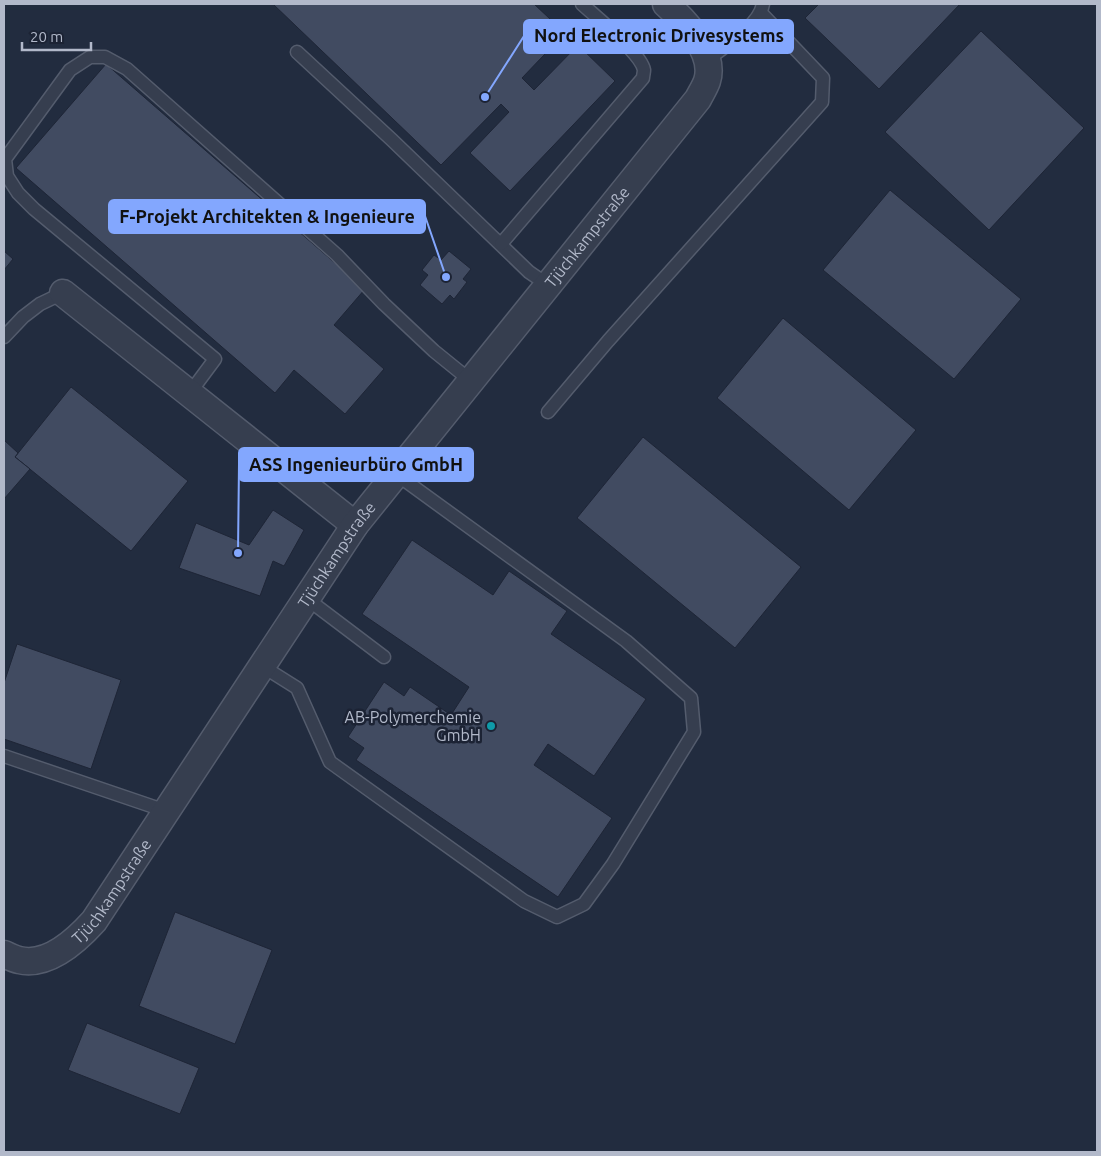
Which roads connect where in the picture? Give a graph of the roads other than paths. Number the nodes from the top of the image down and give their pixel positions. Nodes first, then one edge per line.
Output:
1 (582, 4) edge
2 (666, 4) edge
3 (762, 8) edge
4 (297, 52) dead end
5 (707, 60) junction
6 (501, 244) junction
7 (548, 286) junction
8 (63, 293) joint
9 (4, 337) edge
10 (471, 380) junction
11 (189, 394) junction
12 (548, 412) dead end
13 (396, 474) junction
14 (354, 525) junction
15 (306, 598) junction
16 (384, 657) dead end
17 (262, 666) junction
18 (4, 756) edge
19 (166, 811) junction
20 (4, 954) edge

1 - 6 lane
2 - 5 street, Tjüchkampstraße
3 - 5 lane
3 - 12 lane
4 - 6 lane
5 - 7 street, Tjüchkampstraße
6 - 7 lane
7 - 10 street, Tjüchkampstraße
8 - 9 lane
8 - 11 street
10 - 11 lane
10 - 13 street, Tjüchkampstraße
11 - 14 street
13 - 14 street, Tjüchkampstraße
13 - 17 lane
14 - 15 street, Tjüchkampstraße
15 - 16 lane
15 - 17 street, Tjüchkampstraße
17 - 19 street, Tjüchkampstraße
18 - 19 lane
19 - 20 street, Tjüchkampstraße

